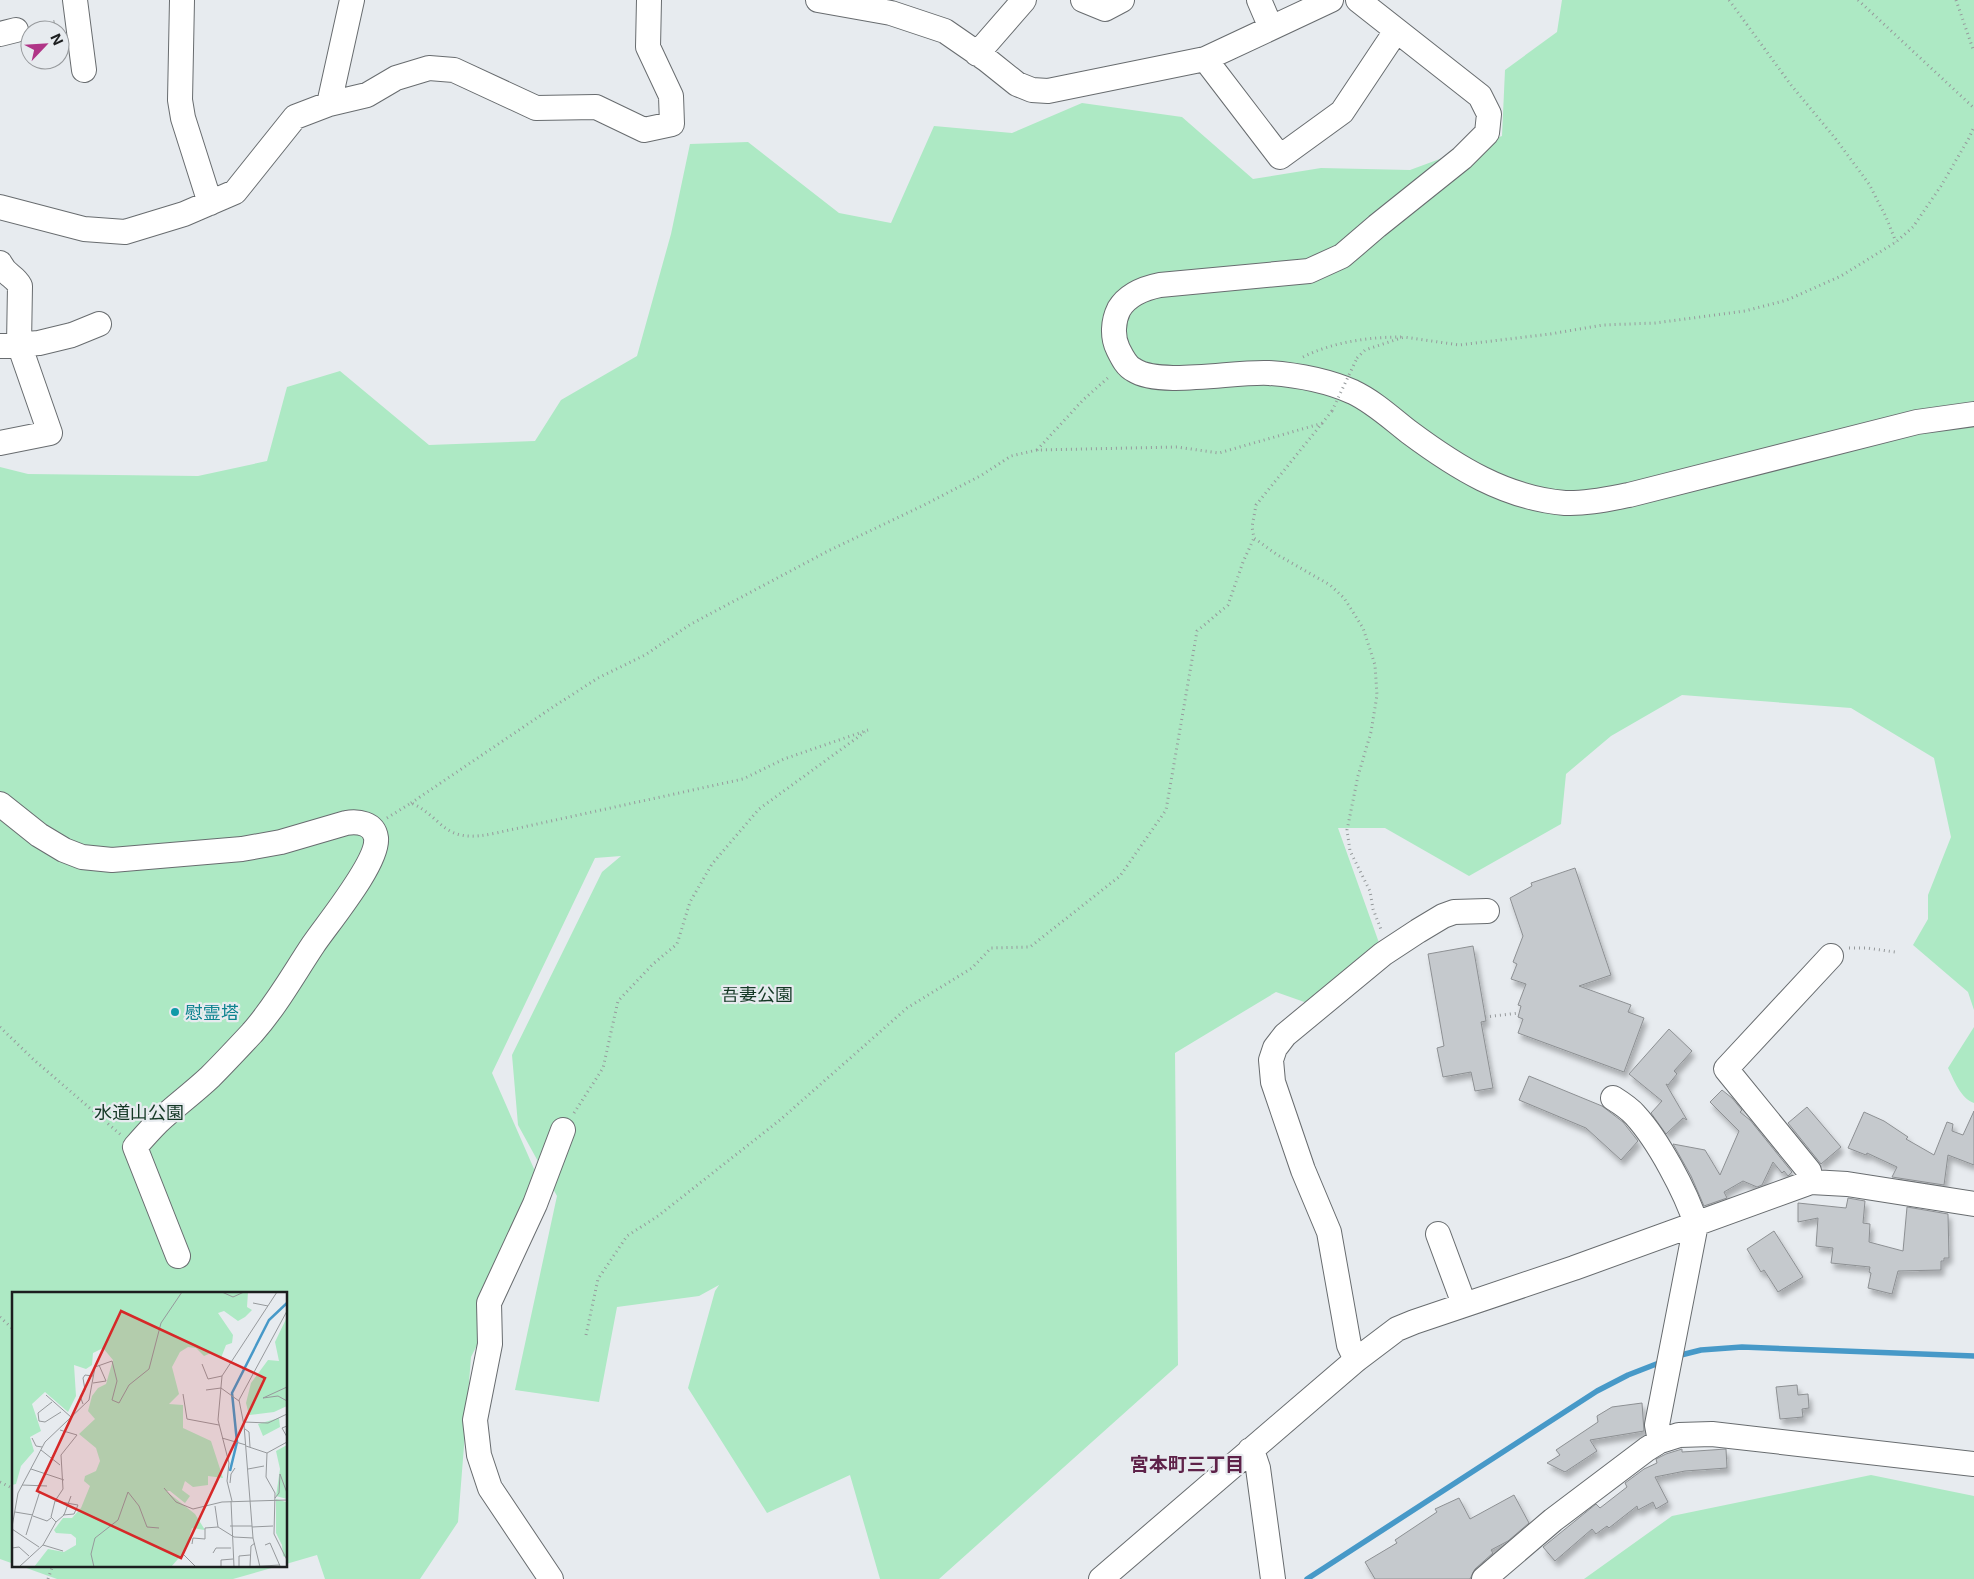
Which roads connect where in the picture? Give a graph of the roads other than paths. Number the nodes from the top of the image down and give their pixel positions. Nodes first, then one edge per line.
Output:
1 (182, 0) edge
2 (352, 0) edge
3 (649, 0) edge
4 (818, 0) edge
5 (1024, 0) edge
6 (1083, 0) edge
7 (1122, 0) edge
8 (1259, 0) edge
9 (1331, 0) edge
10 (1358, 0) edge
11 (76, 8) edge
12 (1271, 28) junction
13 (1396, 31) junction
14 (977, 54) junction
15 (1205, 59) junction
16 (84, 70) dead end
17 (329, 104) junction
18 (210, 203) junction
19 (0, 207) edge
20 (0, 263) edge
21 (99, 324) dead end
22 (10, 345) edge
23 (1974, 414) edge
24 (0, 443) edge
25 (0, 804) edge
26 (1487, 911) dead end
27 (1830, 956) road end
28 (1613, 1098) dead end
29 (563, 1130) road end
30 (1811, 1182) junction
31 (1974, 1204) edge
32 (1696, 1224) junction
33 (1438, 1234) dead end
34 (178, 1256) dead end
35 (1464, 1304) junction
36 (1356, 1360) junction
37 (1660, 1442) junction
38 (1250, 1450) junction
39 (1974, 1464) edge
40 (1490, 1578) edge
41 (551, 1579) edge
42 (1101, 1579) edge
43 (1273, 1579) edge

1 - 18 street
2 - 17 street
3 - 17 street
4 - 14 street
5 - 14 street
6 - 7 street
8 - 12 street
9 - 12 street
10 - 13 street
11 - 16 street
12 - 15 street
13 - 15 street
13 - 23 street
14 - 15 street
17 - 18 street
18 - 19 street
20 - 22 street
21 - 22 street
22 - 24 street
25 - 34 street
26 - 36 street
27 - 30 street
28 - 32 street
29 - 41 street
30 - 31 street
30 - 32 street
32 - 35 street
32 - 37 street
33 - 35 street
35 - 36 street
36 - 38 street
37 - 39 street
37 - 40 street
38 - 42 street
38 - 43 street

